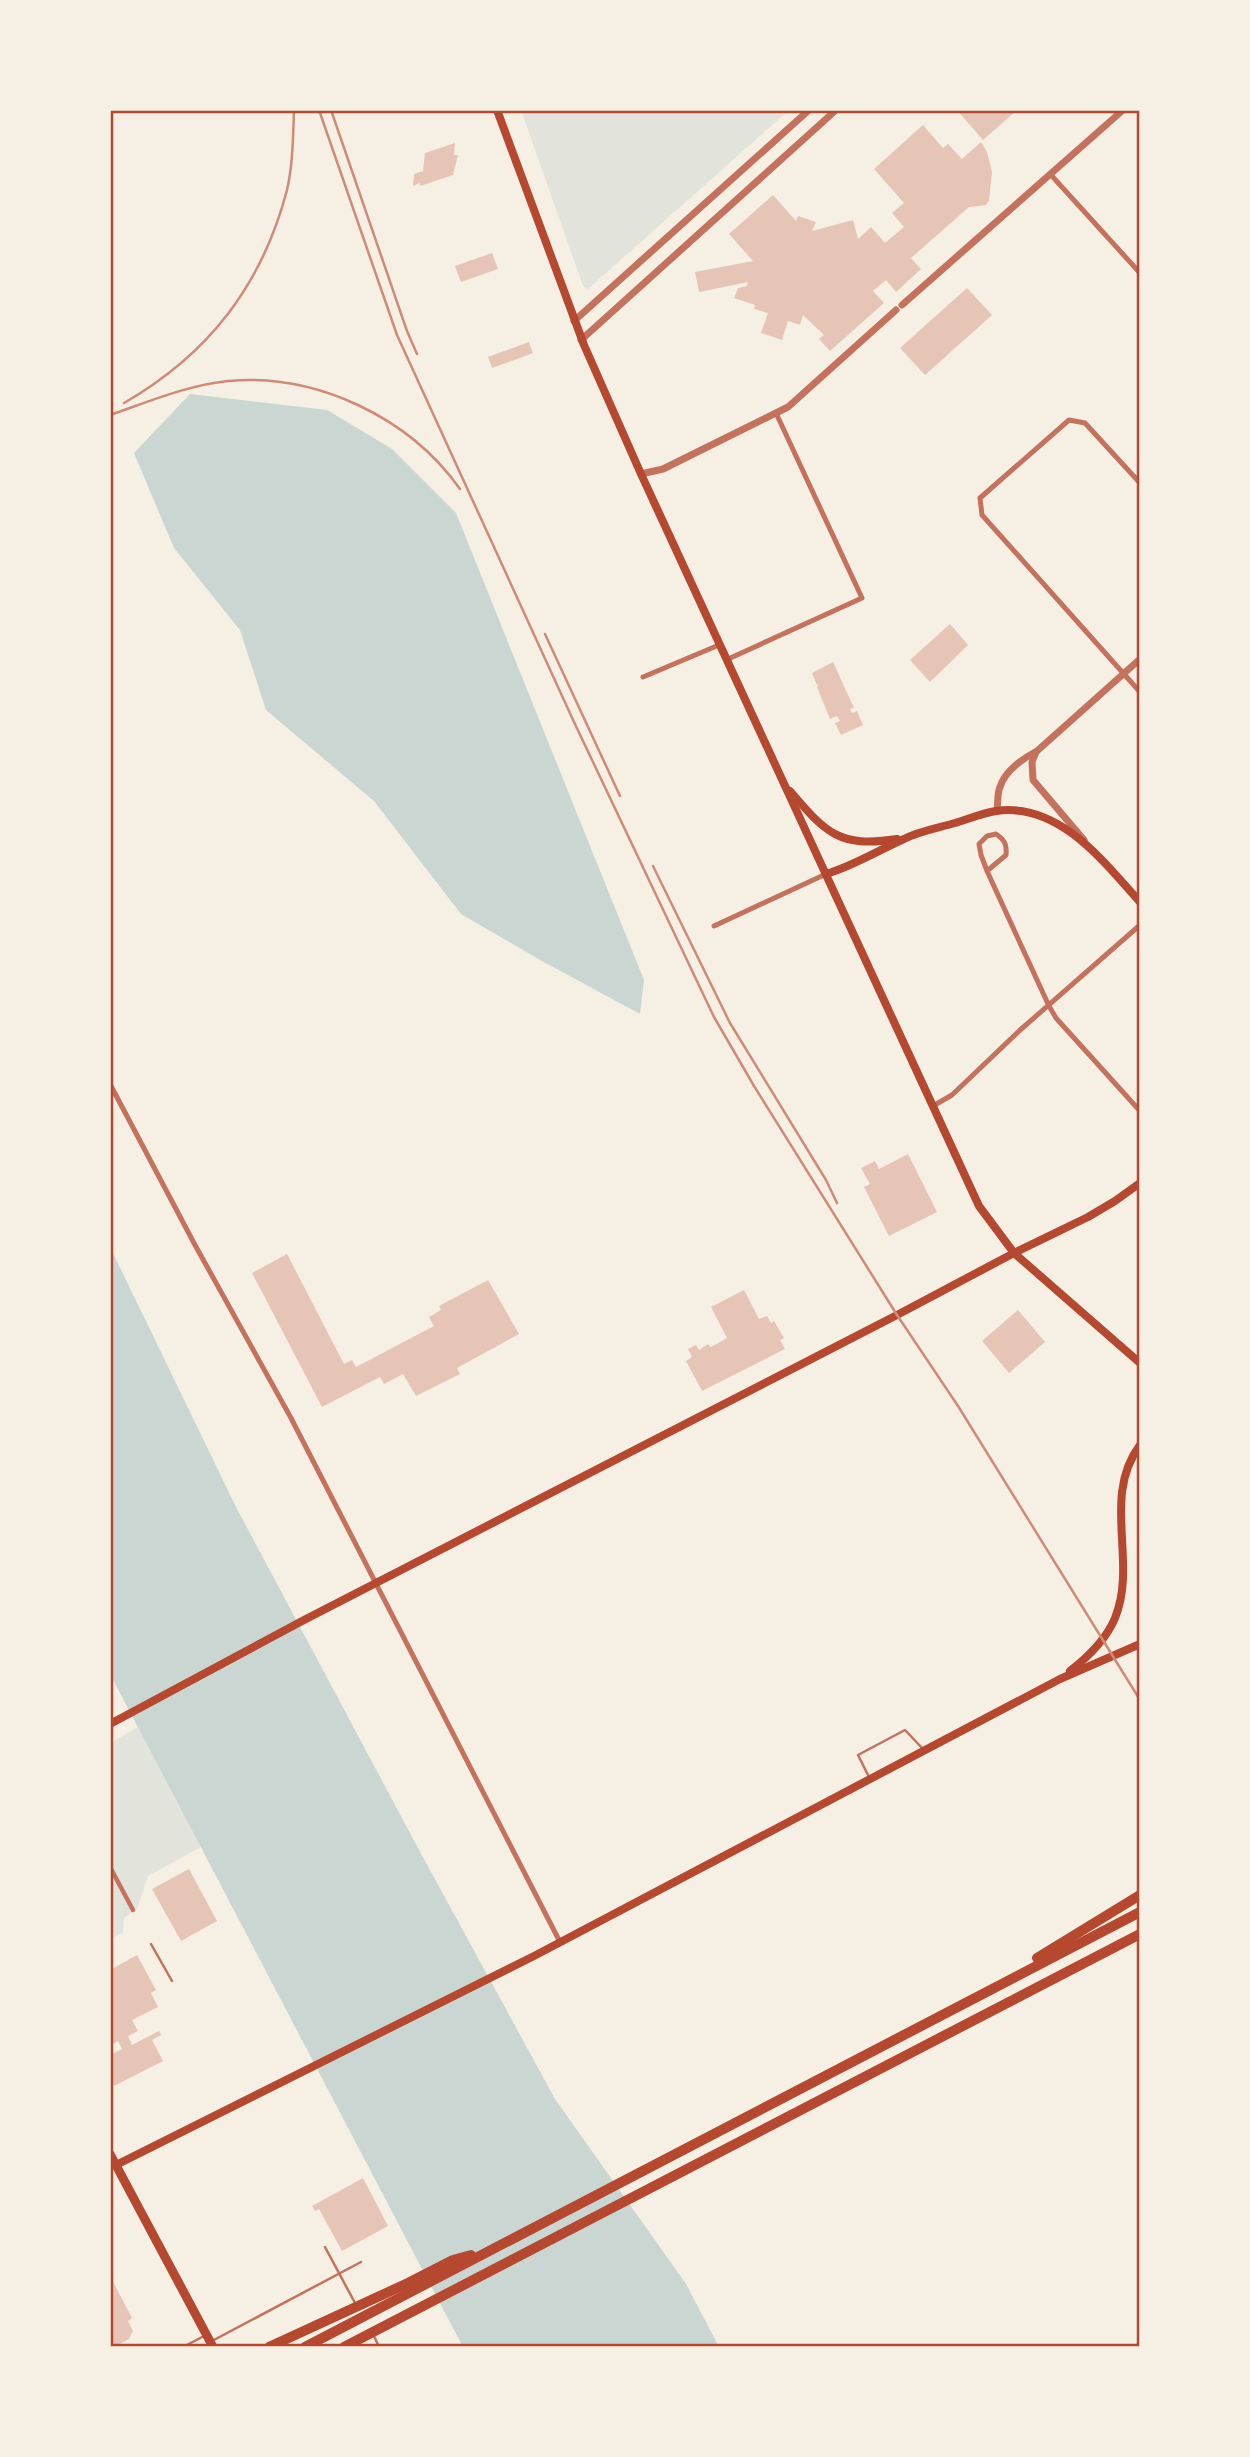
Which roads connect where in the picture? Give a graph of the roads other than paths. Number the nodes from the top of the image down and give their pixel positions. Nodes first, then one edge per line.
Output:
1 (498, 110) edge
2 (809, 110) edge
3 (836, 110) edge
4 (1123, 110) edge
5 (1051, 175) junction
6 (1140, 273) edge
7 (574, 321) junction
8 (581, 340) junction
9 (776, 413) junction
10 (640, 474) junction
11 (1140, 483) edge
12 (719, 645) junction
13 (1140, 659) edge
14 (726, 660) junction
15 (1124, 673) junction
16 (643, 677) dead end
17 (1140, 692) edge
18 (1037, 751) junction
19 (783, 784) junction
20 (997, 811) junction
21 (907, 837) junction
22 (1087, 843) junction
23 (987, 871) junction
24 (826, 874) junction
25 (1140, 902) edge
26 (1140, 925) edge
27 (714, 926) dead end
28 (1049, 1006) junction
29 (110, 1084) edge
30 (933, 1106) junction
31 (1140, 1111) edge
32 (1140, 1183) edge
33 (1014, 1253) junction
34 (1140, 1363) edge
35 (1140, 1445) edge
36 (376, 1583) junction
37 (1140, 1644) edge
38 (1060, 1679) junction
39 (110, 1724) edge
40 (923, 1749) junction
41 (870, 1778) junction
42 (110, 1867) edge
43 (1140, 1895) edge
44 (134, 1910) dead end
45 (1140, 1912) edge
46 (1140, 1934) edge
47 (560, 1942) junction
48 (151, 1944) dead end
49 (172, 1982) dead end
50 (950, 2010) junction
51 (110, 2154) edge
52 (113, 2167) edge
53 (325, 2248) dead end
54 (488, 2251) junction
55 (361, 2262) dead end
56 (339, 2274) junction
57 (363, 2317) dead end
58 (369, 2327) dead end
59 (210, 2341) edge
60 (183, 2347) edge
61 (269, 2347) edge
62 (305, 2347) edge
63 (344, 2347) edge
64 (379, 2347) edge

1 - 7 main road
2 - 7 street
3 - 8 street
4 - 5 street
5 - 6 street
5 - 9 street
7 - 8 main road
8 - 10 main road
9 - 10 street
9 - 14 street
10 - 12 main road
11 - 15 street
12 - 14 main road
12 - 16 street
13 - 15 street
14 - 19 main road
15 - 17 street
15 - 18 street
18 - 20 street
18 - 22 street
19 - 21 main road
19 - 24 main road
20 - 21 main road
20 - 22 main road
21 - 24 main road
22 - 25 main road
23 - 23 street
23 - 28 street
24 - 27 street
24 - 30 main road
26 - 28 street
28 - 30 street
28 - 31 street
29 - 36 street
30 - 33 main road
32 - 33 main road
33 - 34 main road
33 - 36 main road
35 - 38 main road
36 - 39 main road
36 - 47 street
37 - 38 main road
38 - 40 main road
40 - 41 main road
40 - 41 lane
41 - 47 main road
42 - 44 street
43 - 50 highway
45 - 50 highway
46 - 63 highway
47 - 52 main road
48 - 49 lane
50 - 54 highway
51 - 52 main road
52 - 59 main road
53 - 56 lane
54 - 61 highway
54 - 62 highway
55 - 56 lane
56 - 57 lane
56 - 59 lane
58 - 64 lane
59 - 60 lane

